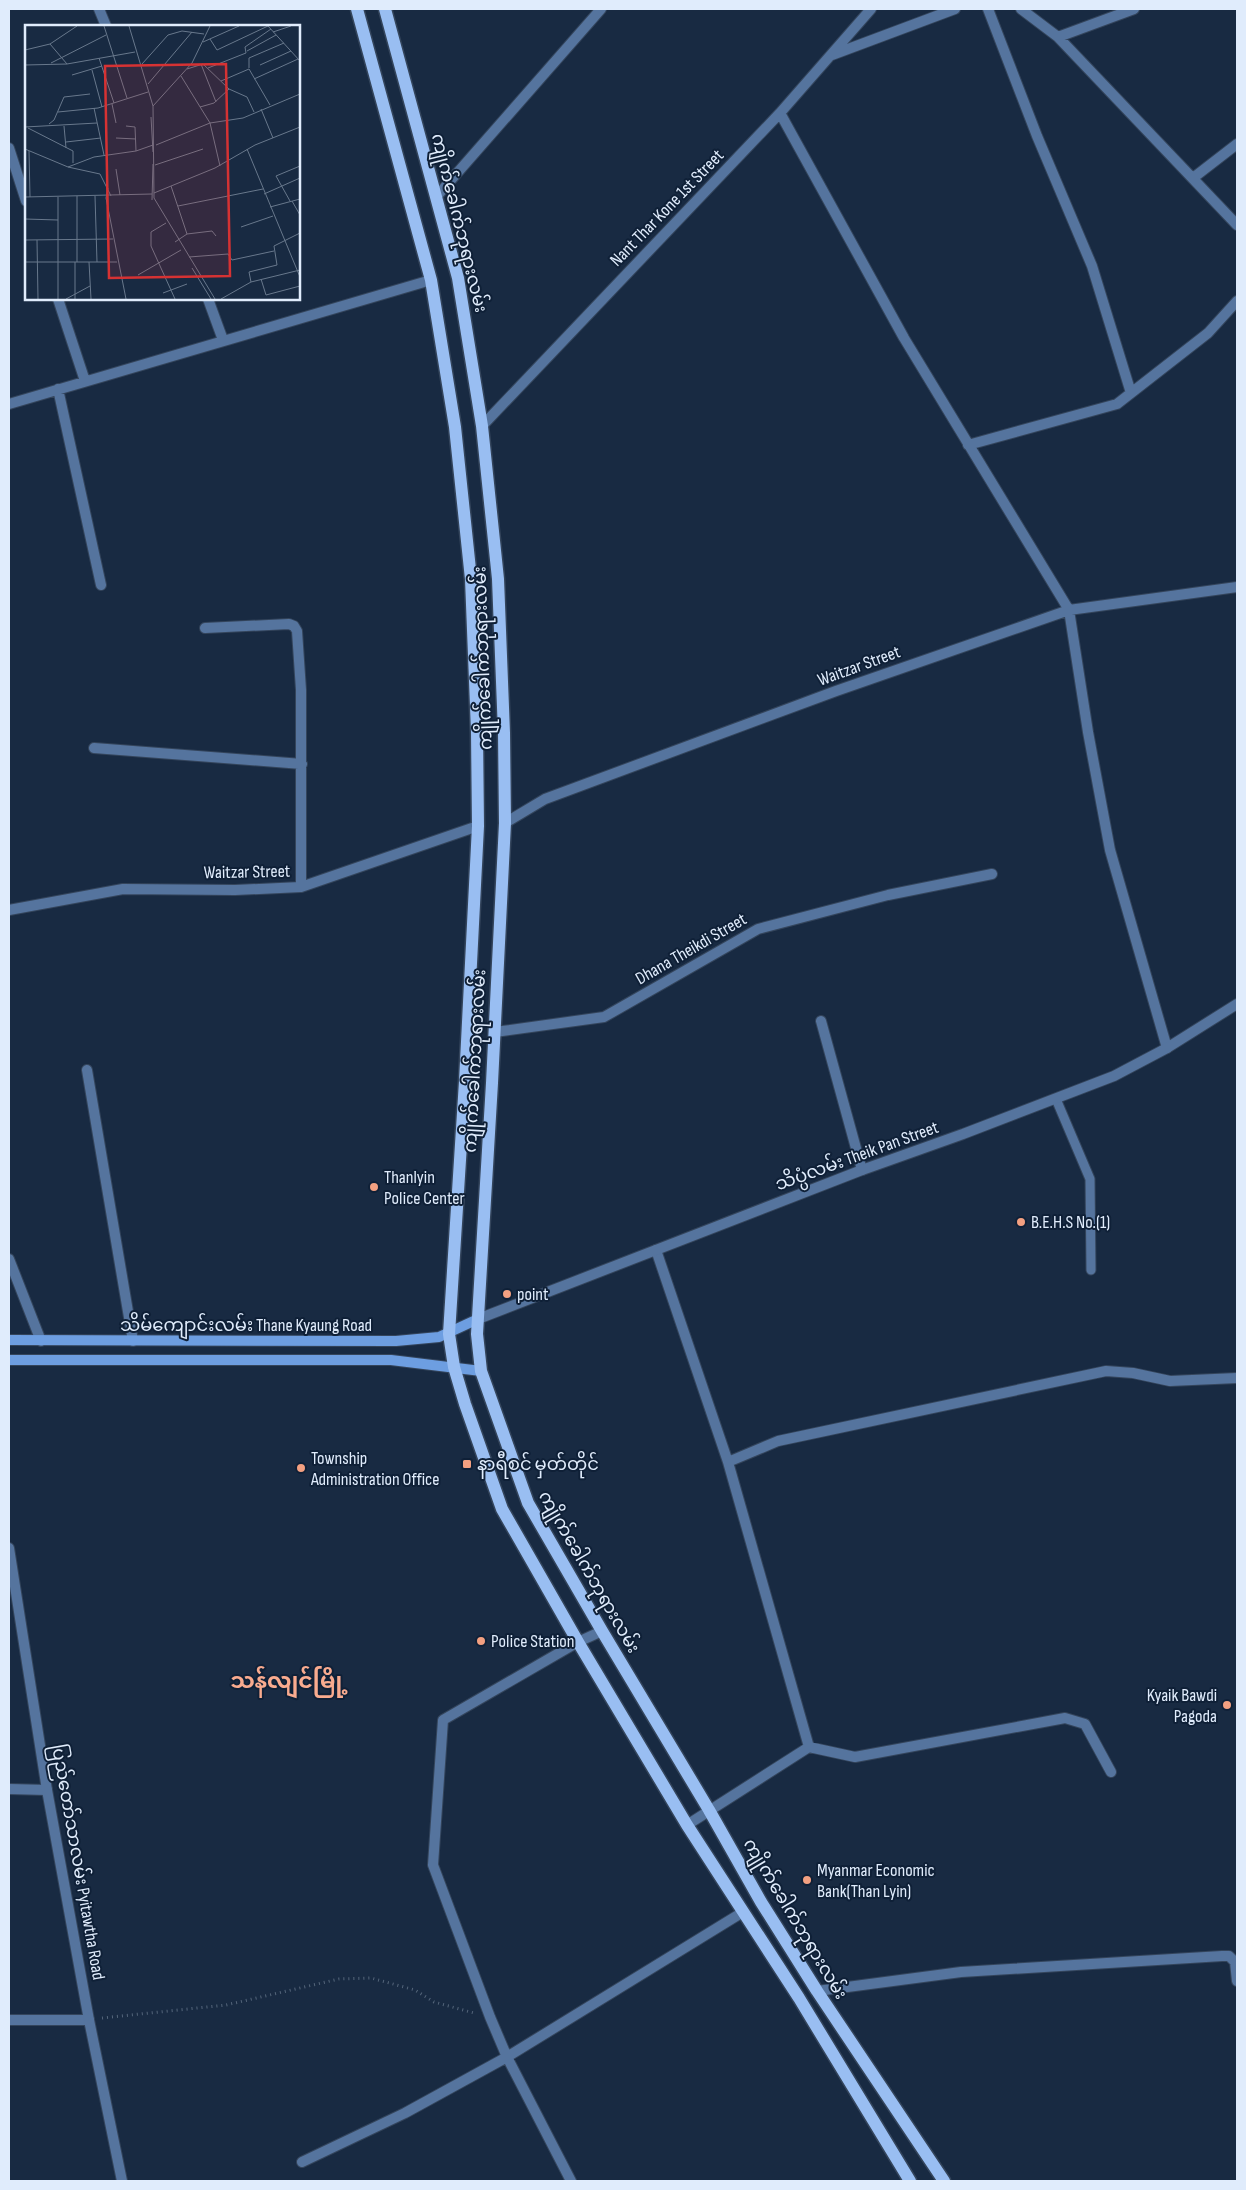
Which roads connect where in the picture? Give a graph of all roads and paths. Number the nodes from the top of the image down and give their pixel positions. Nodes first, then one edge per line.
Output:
1 (99, 9) edge
2 (357, 9) edge
3 (385, 9) edge
4 (601, 9) edge
5 (871, 9) edge
6 (955, 9) edge
7 (988, 9) edge
8 (1022, 9) edge
9 (1134, 9) edge
10 (106, 25) edge
11 (1058, 37) junction
12 (829, 56) junction
13 (780, 113) junction
14 (1237, 144) edge
15 (9, 148) edge
16 (1193, 178) junction
17 (437, 196) junction
18 (25, 198) edge
19 (1237, 225) edge
20 (431, 280) junction
21 (58, 300) edge
22 (208, 300) edge
23 (1237, 301) edge
24 (223, 340) junction
25 (85, 381) junction
26 (58, 389) junction
27 (1131, 393) junction
28 (9, 404) edge
29 (482, 426) junction
30 (968, 445) junction
31 (101, 585) dead end
32 (1237, 587) edge
33 (1069, 610) junction
34 (205, 628) dead end
35 (94, 748) dead end
36 (302, 764) junction
37 (505, 823) junction
38 (478, 826) junction
39 (992, 874) dead end
40 (301, 887) junction
41 (9, 910) edge
42 (1237, 1004) edge
43 (821, 1021) dead end
44 (495, 1032) junction
45 (1167, 1048) junction
46 (87, 1070) dead end
47 (1056, 1099) junction
48 (862, 1170) junction
49 (656, 1250) junction
50 (9, 1259) edge
51 (1091, 1270) dead end
52 (478, 1319) junction
53 (449, 1334) junction
54 (9, 1340) edge
55 (41, 1340) junction
56 (133, 1341) junction
57 (9, 1360) edge
58 (454, 1367) junction
59 (481, 1370) junction
60 (1237, 1378) edge
61 (728, 1462) junction
62 (9, 1548) edge
63 (602, 1631) junction
64 (578, 1642) junction
65 (808, 1747) junction
66 (1110, 1772) dead end
67 (9, 1789) edge
68 (47, 1790) junction
69 (710, 1810) junction
70 (687, 1825) junction
71 (743, 1912) junction
72 (1237, 1981) edge
73 (817, 1991) junction
74 (490, 2017) junction
75 (9, 2020) edge
76 (90, 2020) junction
77 (507, 2057) junction
78 (302, 2162) dead end
79 (122, 2181) edge
80 (570, 2181) edge
81 (910, 2181) edge
82 (944, 2181) edge

1 - 10 street
2 - 20 main road, ကျိုက်ခေါက်ဘုရားလမ်း
3 - 17 main road, ကျိုက်ခေါက်ဘုရားလမ်း
4 - 17 street
5 - 12 street, Nant Thar Kone 1st Street
6 - 12 street
7 - 27 street
8 - 11 street
9 - 11 street
11 - 16 street
12 - 13 street, Nant Thar Kone 1st Street
13 - 29 street, Nant Thar Kone 1st Street
13 - 30 street
14 - 16 street
15 - 18 street
16 - 19 street
17 - 29 main road, ကျိုက်ခေါက်ဘုရားလမ်း
20 - 24 street
20 - 38 main road, ကျိုက်ခေါက်ဘုရားလမ်း
21 - 25 street
22 - 24 street
23 - 27 street
24 - 25 street
25 - 26 street
26 - 28 street
26 - 31 street
27 - 30 street
29 - 37 main road, ကျိုက်ခေါက်ဘုရားလမ်း
30 - 33 street
32 - 33 street, Waitzar Street
33 - 37 street, Waitzar Street
33 - 45 street
34 - 36 street
35 - 36 street
36 - 40 street
37 - 44 main road, ကျိုက်ခေါက်ဘုရားလမ်း
38 - 40 street, Waitzar Street
38 - 53 main road, ကျိုက်ခေါက်ဘုရားလမ်း
39 - 44 street, Dhana Theikdi Street
40 - 41 street, Waitzar Street
42 - 45 street, သိပ္ပံလမ်း Theik Pan Street
43 - 48 street
44 - 52 main road, ကျိုက်ခေါက်ဘုရားလမ်း
45 - 47 street, သိပ္ပံလမ်း Theik Pan Street
46 - 56 street
47 - 48 street, သိပ္ပံလမ်း Theik Pan Street
47 - 51 lane
48 - 49 street, သိပ္ပံလမ်း Theik Pan Street
49 - 52 street, သိပ္ပံလမ်း Theik Pan Street
49 - 61 street
50 - 55 street
52 - 53 main road, သိမ်ကျောင်းလမ်း Thane Kyaung Road
52 - 59 main road, ကျိုက်ခေါက်ဘုရားလမ်း
53 - 56 main road, သိမ်ကျောင်းလမ်း Thane Kyaung Road
53 - 58 main road, ကျိုက်ခေါက်ဘုရားလမ်း
54 - 55 main road, သိမ်ကျောင်းလမ်း Thane Kyaung Road
55 - 56 main road, သိမ်ကျောင်းလမ်း Thane Kyaung Road
57 - 58 main road, သိမ်ကျောင်းလမ်း Thane Kyaung Road
58 - 59 main road, သိမ်ကျောင်းလမ်း Thane Kyaung Road
58 - 64 main road, ကျိုက်ခေါက်ဘုရားလမ်း
59 - 63 main road, ကျိုက်ခေါက်ဘုရားလမ်း
60 - 61 street
61 - 65 street
62 - 68 street, ပြည်တော်သာလမ်း Pyitawtha Road
63 - 64 street
63 - 69 main road, ကျိုက်ခေါက်ဘုရားလမ်း
64 - 70 main road, ကျိုက်ခေါက်ဘုရားလမ်း
64 - 74 street
65 - 66 street
65 - 69 street
67 - 68 street
68 - 76 street, ပြည်တော်သာလမ်း Pyitawtha Road
69 - 70 street
69 - 73 main road, ကျိုက်ခေါက်ဘုရားလမ်း
70 - 71 main road, ကျိုက်ခေါက်ဘုရားလမ်း
71 - 77 street
71 - 81 main road, ကျိုက်ခေါက်ဘုရားလမ်း
72 - 73 street
73 - 82 main road, ကျိုက်ခေါက်ဘုရားလမ်း
74 - 76 path
74 - 77 street
75 - 76 street
76 - 79 street, ပြည်တော်သာလမ်း Pyitawtha Road
77 - 78 street
77 - 80 street

